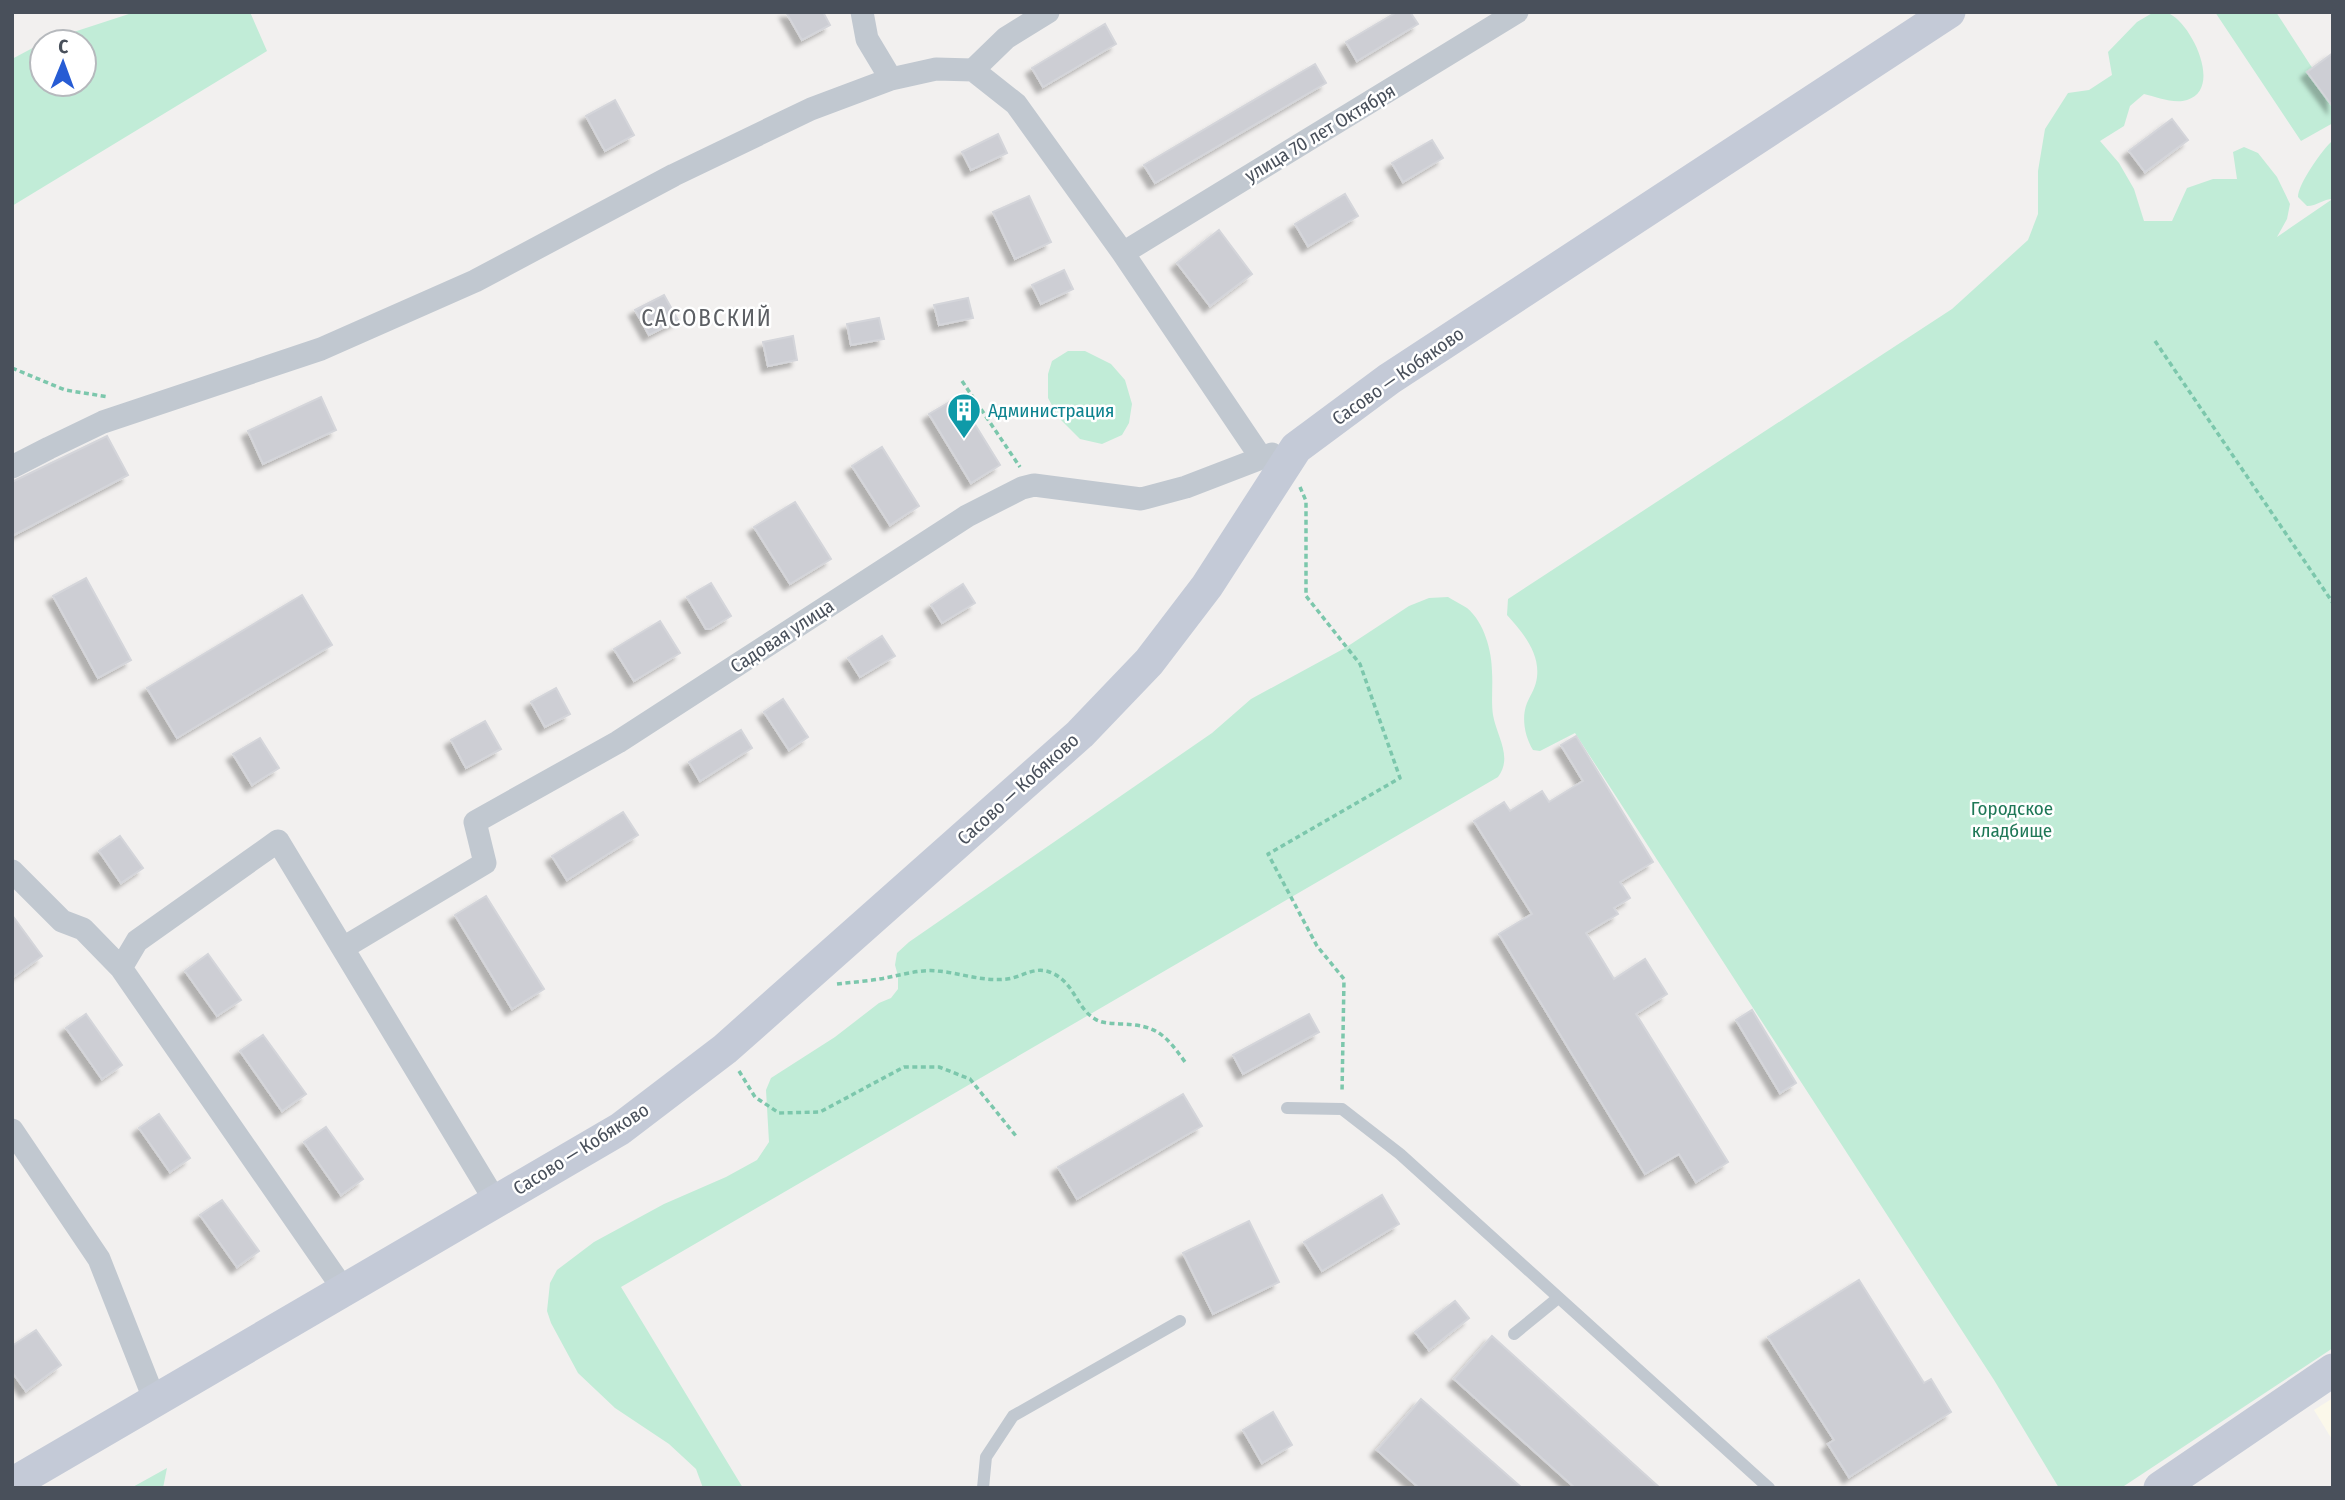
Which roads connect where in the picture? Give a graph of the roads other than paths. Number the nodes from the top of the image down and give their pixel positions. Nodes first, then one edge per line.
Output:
1 (862, 12) edge
2 (1048, 12) edge
3 (1517, 12) edge
4 (1949, 12) edge
5 (973, 70) junction
6 (891, 79) junction
7 (1124, 253) junction
8 (1281, 455) junction
9 (12, 467) edge
10 (12, 871) edge
11 (343, 948) junction
12 (121, 968) junction
13 (1287, 1108) dead end
14 (12, 1130) edge
15 (496, 1202) junction
16 (345, 1290) junction
17 (1558, 1298) junction
18 (1180, 1321) dead end
19 (1514, 1335) dead end
20 (2333, 1370) edge
21 (155, 1401) junction
22 (12, 1484) edge
23 (983, 1488) edge
24 (1769, 1488) edge
25 (2160, 1488) edge

1 - 6 street
2 - 5 street
3 - 7 street, улица 70 лет Октября
4 - 8 street, Сасово — Кобяково
5 - 6 street
5 - 7 street
6 - 9 street
7 - 8 street
8 - 11 street, Садовая улица
8 - 15 street, Сасово — Кобяково
10 - 12 street
11 - 12 street
11 - 15 street
12 - 16 street
13 - 17 lane
14 - 21 street
15 - 16 street, Сасово — Кобяково
16 - 21 street, Сасово — Кобяково
17 - 19 lane
17 - 24 lane
18 - 23 lane
20 - 25 street
21 - 22 street, Сасово — Кобяково

